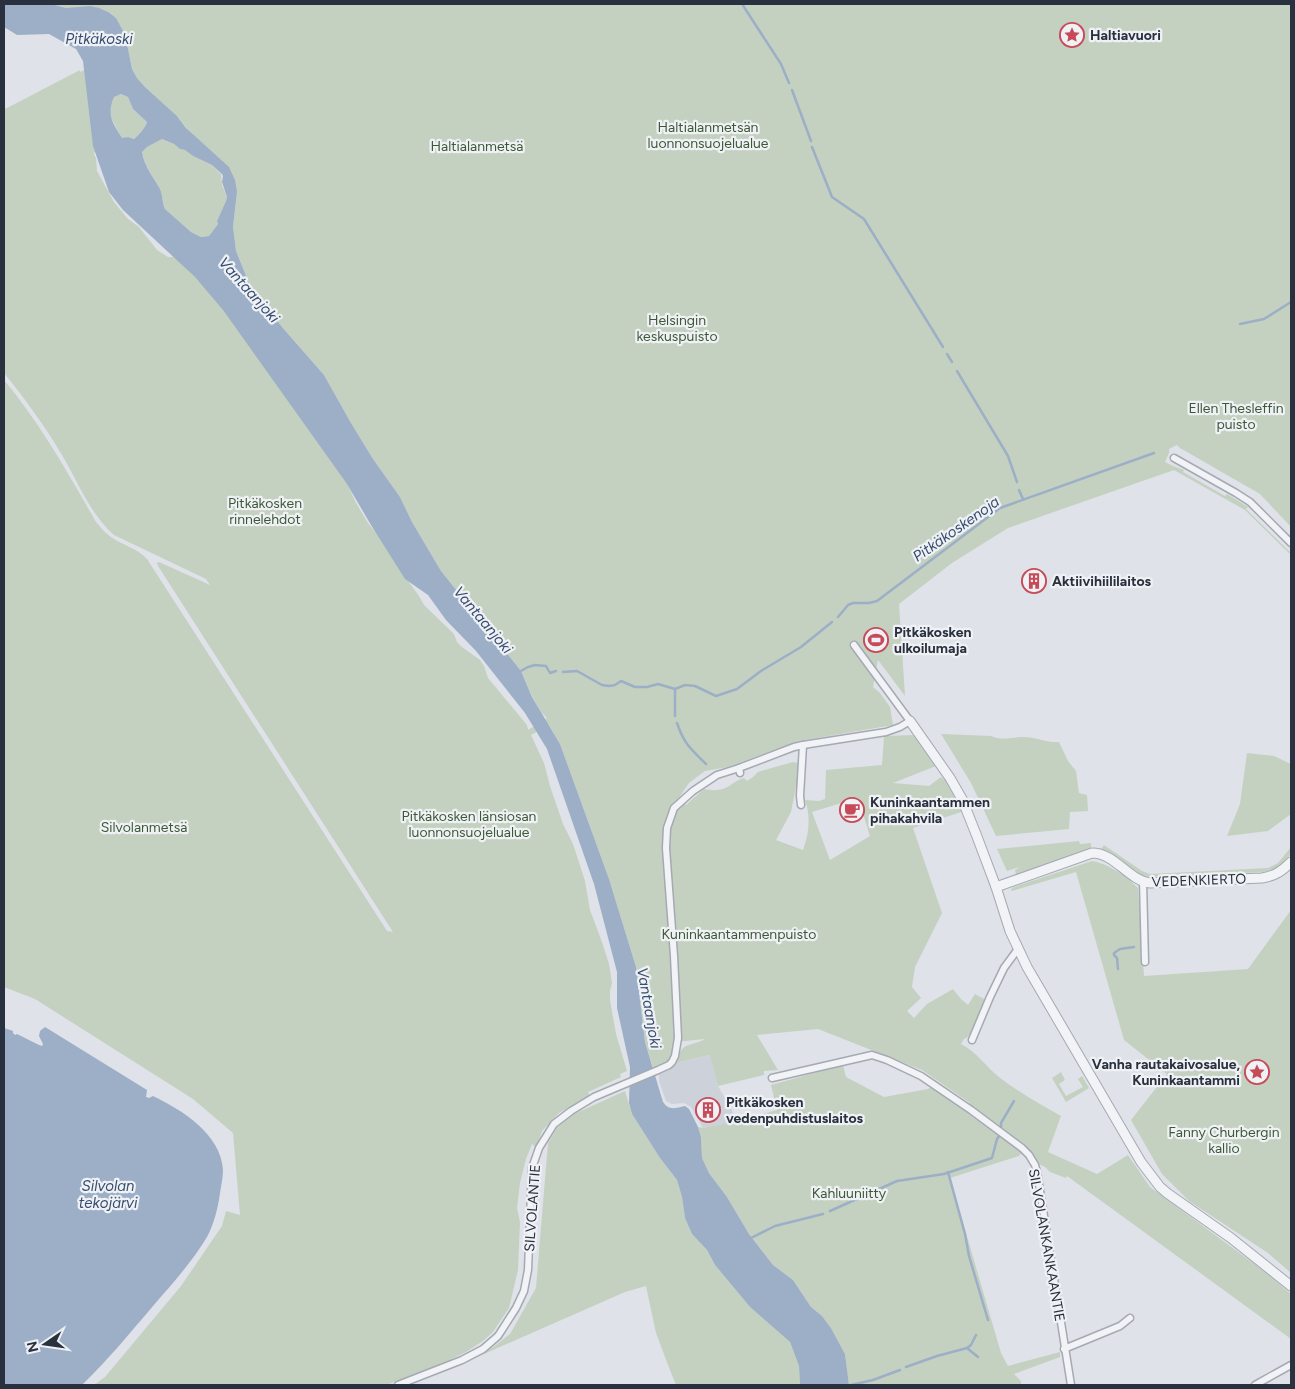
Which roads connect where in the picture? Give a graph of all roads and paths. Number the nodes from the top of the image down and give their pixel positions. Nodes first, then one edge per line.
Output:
1 (1174, 458) dead end
2 (1291, 543) edge
3 (854, 645) dead end
4 (910, 721) junction
5 (803, 745) junction
6 (802, 805) dead end
7 (1291, 862) edge
8 (1143, 882) junction
9 (996, 887) junction
10 (1018, 949) junction
11 (1145, 962) dead end
12 (973, 1042) dead end
13 (772, 1078) dead end
14 (1291, 1286) edge
15 (1130, 1318) dead end
16 (1064, 1349) junction
17 (1291, 1365) edge
18 (398, 1385) edge
19 (1071, 1385) edge
20 (1255, 1385) edge

1 - 2 street
3 - 4 street
4 - 5 street, SILVOLANTIE
4 - 9 street
5 - 6 street
5 - 18 street, SILVOLANTIE
7 - 8 street, VEDENKIERTO
8 - 9 street, VEDENKIERTO
8 - 11 street
9 - 10 street
10 - 12 street
10 - 14 street
13 - 16 street, SILVOLANKANKAANTIE
15 - 16 street
16 - 19 street, SILVOLANKANKAANTIE
17 - 20 street

